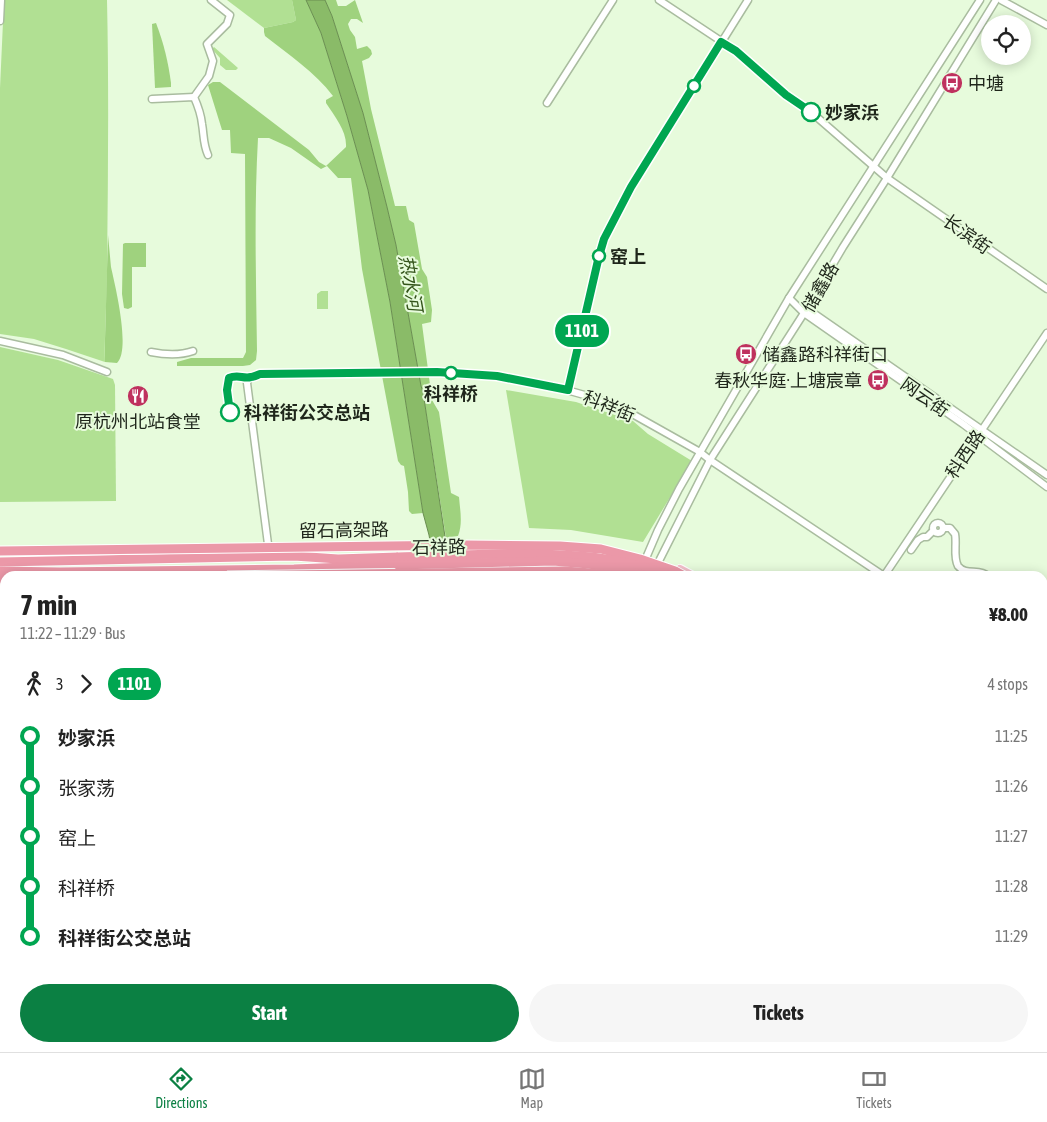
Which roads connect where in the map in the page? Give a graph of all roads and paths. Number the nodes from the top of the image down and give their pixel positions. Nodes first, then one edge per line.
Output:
1 (1, 0) edge
2 (211, 0) edge
3 (614, 0) edge
4 (659, 0) edge
5 (748, 0) edge
6 (980, 0) edge
7 (996, 0) edge
8 (1001, 0) edge
9 (0, 21) edge
10 (1047, 26) edge
11 (721, 42) junction
12 (194, 96) junction
13 (152, 99) dead end
14 (547, 104) dead end
15 (208, 155) dead end
16 (873, 166) junction
17 (887, 178) junction
18 (1047, 289) edge
19 (789, 298) junction
20 (806, 311) junction
21 (1047, 333) edge
22 (0, 341) edge
23 (193, 351) dead end
24 (151, 352) dead end
25 (107, 372) dead end
26 (568, 390) junction
27 (980, 432) junction
28 (700, 452) junction
29 (710, 460) junction
30 (1047, 475) edge
31 (1047, 487) edge
32 (268, 544) junction
33 (162, 545) junction
34 (204, 545) junction
35 (911, 550) dead end
36 (0, 552) edge
37 (294, 556) junction
38 (646, 558) junction
39 (38, 561) junction
40 (398, 561) junction
41 (0, 562) edge
42 (659, 562) junction
43 (294, 570) junction
44 (177, 571) edge
45 (286, 571) edge
46 (462, 571) edge
47 (536, 571) edge
48 (633, 571) edge
49 (643, 571) edge
50 (652, 571) edge
51 (654, 571) edge
52 (675, 571) edge
53 (684, 571) edge
54 (876, 571) edge
55 (887, 571) edge
56 (966, 571) edge

1 - 9 street
2 - 12 street
3 - 14 street
4 - 11 street, 长滨街
5 - 11 street
6 - 16 street, 储鑫路
7 - 17 street, 储鑫路
8 - 10 street
11 - 16 street, 长滨街
11 - 26 street
12 - 13 street
12 - 15 street
16 - 17 street, 长滨街
16 - 19 street, 储鑫路
17 - 18 street, 长滨街
17 - 20 street, 储鑫路
19 - 20 street, 网云街
19 - 28 street, 储鑫路
20 - 27 street, 网云街
20 - 29 street, 储鑫路
21 - 27 street, 科西路
22 - 25 street
23 - 24 street
26 - 28 street, 科祥街
26 - 32 street, 科祥街
27 - 30 street, 网云街
27 - 31 street, 网云街
27 - 55 street, 科西路
28 - 29 street, 科祥街
28 - 38 street, 储鑫路
29 - 42 street, 储鑫路
29 - 54 street, 科祥街
32 - 34 main road, 石祥路
32 - 38 main road, 石祥路, bridge
33 - 34 main road, 石祥路
33 - 36 main road, 石祥路
33 - 39 highway
34 - 37 highway
35 - 56 street
36 - 52 highway, 留石高架路, bridge
37 - 39 highway, 留石高架路
37 - 40 highway, 留石高架路
38 - 42 main road, 石祥路
38 - 49 street, 储鑫路
39 - 41 highway, 留石高架路
40 - 43 highway, 留石高架路
40 - 48 highway, 留石高架路, bridge
40 - 51 highway, 留石高架路, bridge
42 - 50 street, 储鑫路
42 - 53 main road, 石祥路
43 - 44 highway, 留石高架路
43 - 45 highway
46 - 47 main road, 石祥路, bridge

